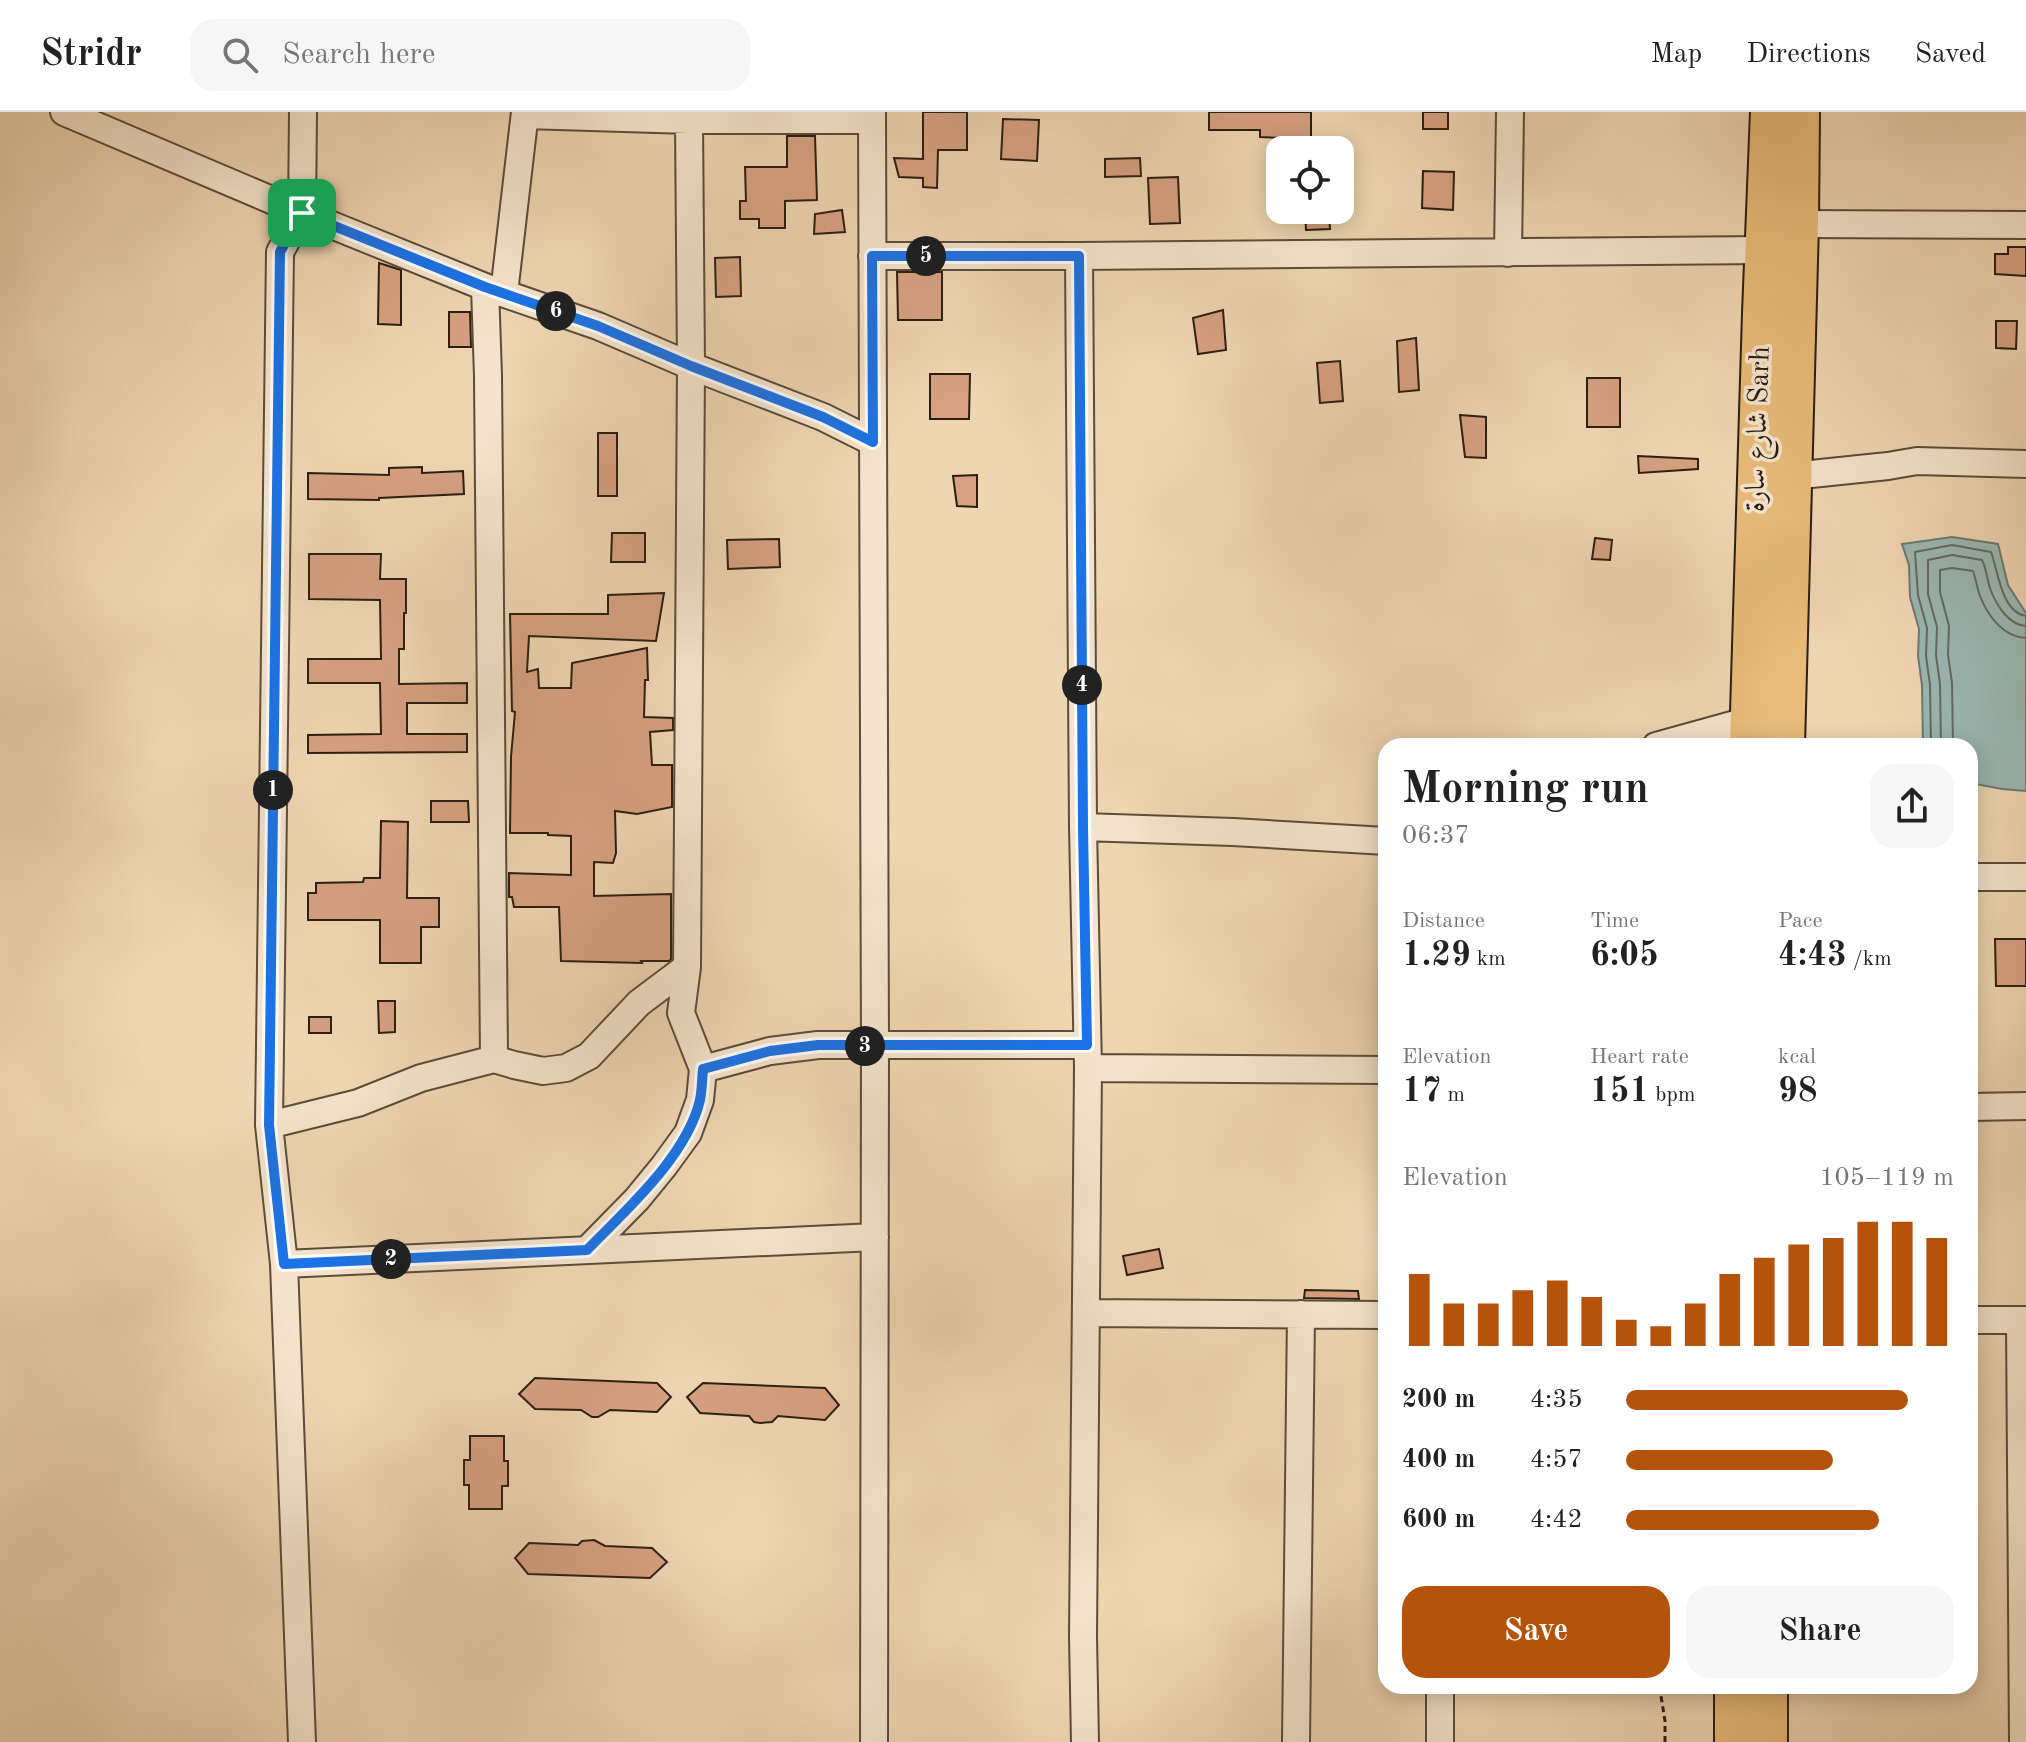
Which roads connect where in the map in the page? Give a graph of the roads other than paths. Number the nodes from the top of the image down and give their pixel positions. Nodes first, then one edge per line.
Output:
1 (64, 112) edge
2 (303, 112) edge
3 (1510, 112) edge
4 (1770, 112) edge
5 (1800, 112) edge
6 (525, 113) edge
7 (872, 116) edge
8 (98, 118) edge
9 (689, 120) junction
10 (302, 213) junction
11 (1799, 224) junction
12 (2026, 225) edge
13 (1765, 250) junction
14 (1508, 253) junction
15 (872, 256) junction
16 (1079, 256) junction
17 (495, 290) junction
18 (691, 366) junction
19 (873, 442) junction
20 (2026, 464) edge
21 (1792, 476) junction
22 (1750, 733) edge
23 (1714, 738) edge
24 (1785, 738) edge
25 (1083, 827) junction
26 (1378, 841) edge
27 (1978, 877) edge
28 (2026, 877) edge
29 (687, 967) junction
30 (875, 1046) junction
31 (1088, 1057) junction
32 (494, 1059) junction
33 (703, 1069) junction
34 (1378, 1070) edge
35 (2026, 1106) edge
36 (1978, 1107) edge
37 (269, 1125) junction
38 (875, 1237) junction
39 (587, 1250) junction
40 (284, 1264) junction
41 (1086, 1313) junction
42 (1301, 1314) junction
43 (1378, 1315) edge
44 (1978, 1320) edge
45 (2023, 1320) edge
46 (1440, 1694) edge
47 (1734, 1694) edge
48 (1768, 1694) edge
49 (302, 1742) edge
50 (874, 1742) edge
51 (1085, 1742) edge
52 (1296, 1742) edge
53 (1440, 1742) edge
54 (1734, 1742) edge
55 (1768, 1742) edge
56 (2023, 1742) edge

1 - 8 street
2 - 10 street
3 - 14 street
4 - 13 highway, شارع سارة Sarh
5 - 11 highway, شارع سارة Sarh
6 - 9 street
6 - 17 street
7 - 9 street
7 - 15 street
8 - 10 street
9 - 18 street
10 - 17 street
10 - 37 street
11 - 12 street
11 - 21 highway, شارع سارة Sarh
13 - 14 street
13 - 22 highway, شارع سارة Sarh
14 - 16 street
15 - 16 street
15 - 19 street
16 - 25 street
17 - 18 street
17 - 32 street
18 - 19 street
18 - 29 street
19 - 30 street
20 - 21 street
21 - 24 highway, شارع سارة Sarh
22 - 23 street
25 - 26 street
25 - 31 street
27 - 28 street
29 - 32 street
29 - 33 street
30 - 31 street
30 - 33 street
30 - 38 street
31 - 34 street
31 - 41 street
32 - 37 street
33 - 39 street
35 - 36 street
37 - 40 street
38 - 39 street
38 - 50 street
39 - 40 street
40 - 49 street
41 - 42 street
41 - 51 street
42 - 43 street
42 - 52 street
44 - 45 street
45 - 56 street
46 - 53 street
47 - 54 highway
48 - 55 highway

